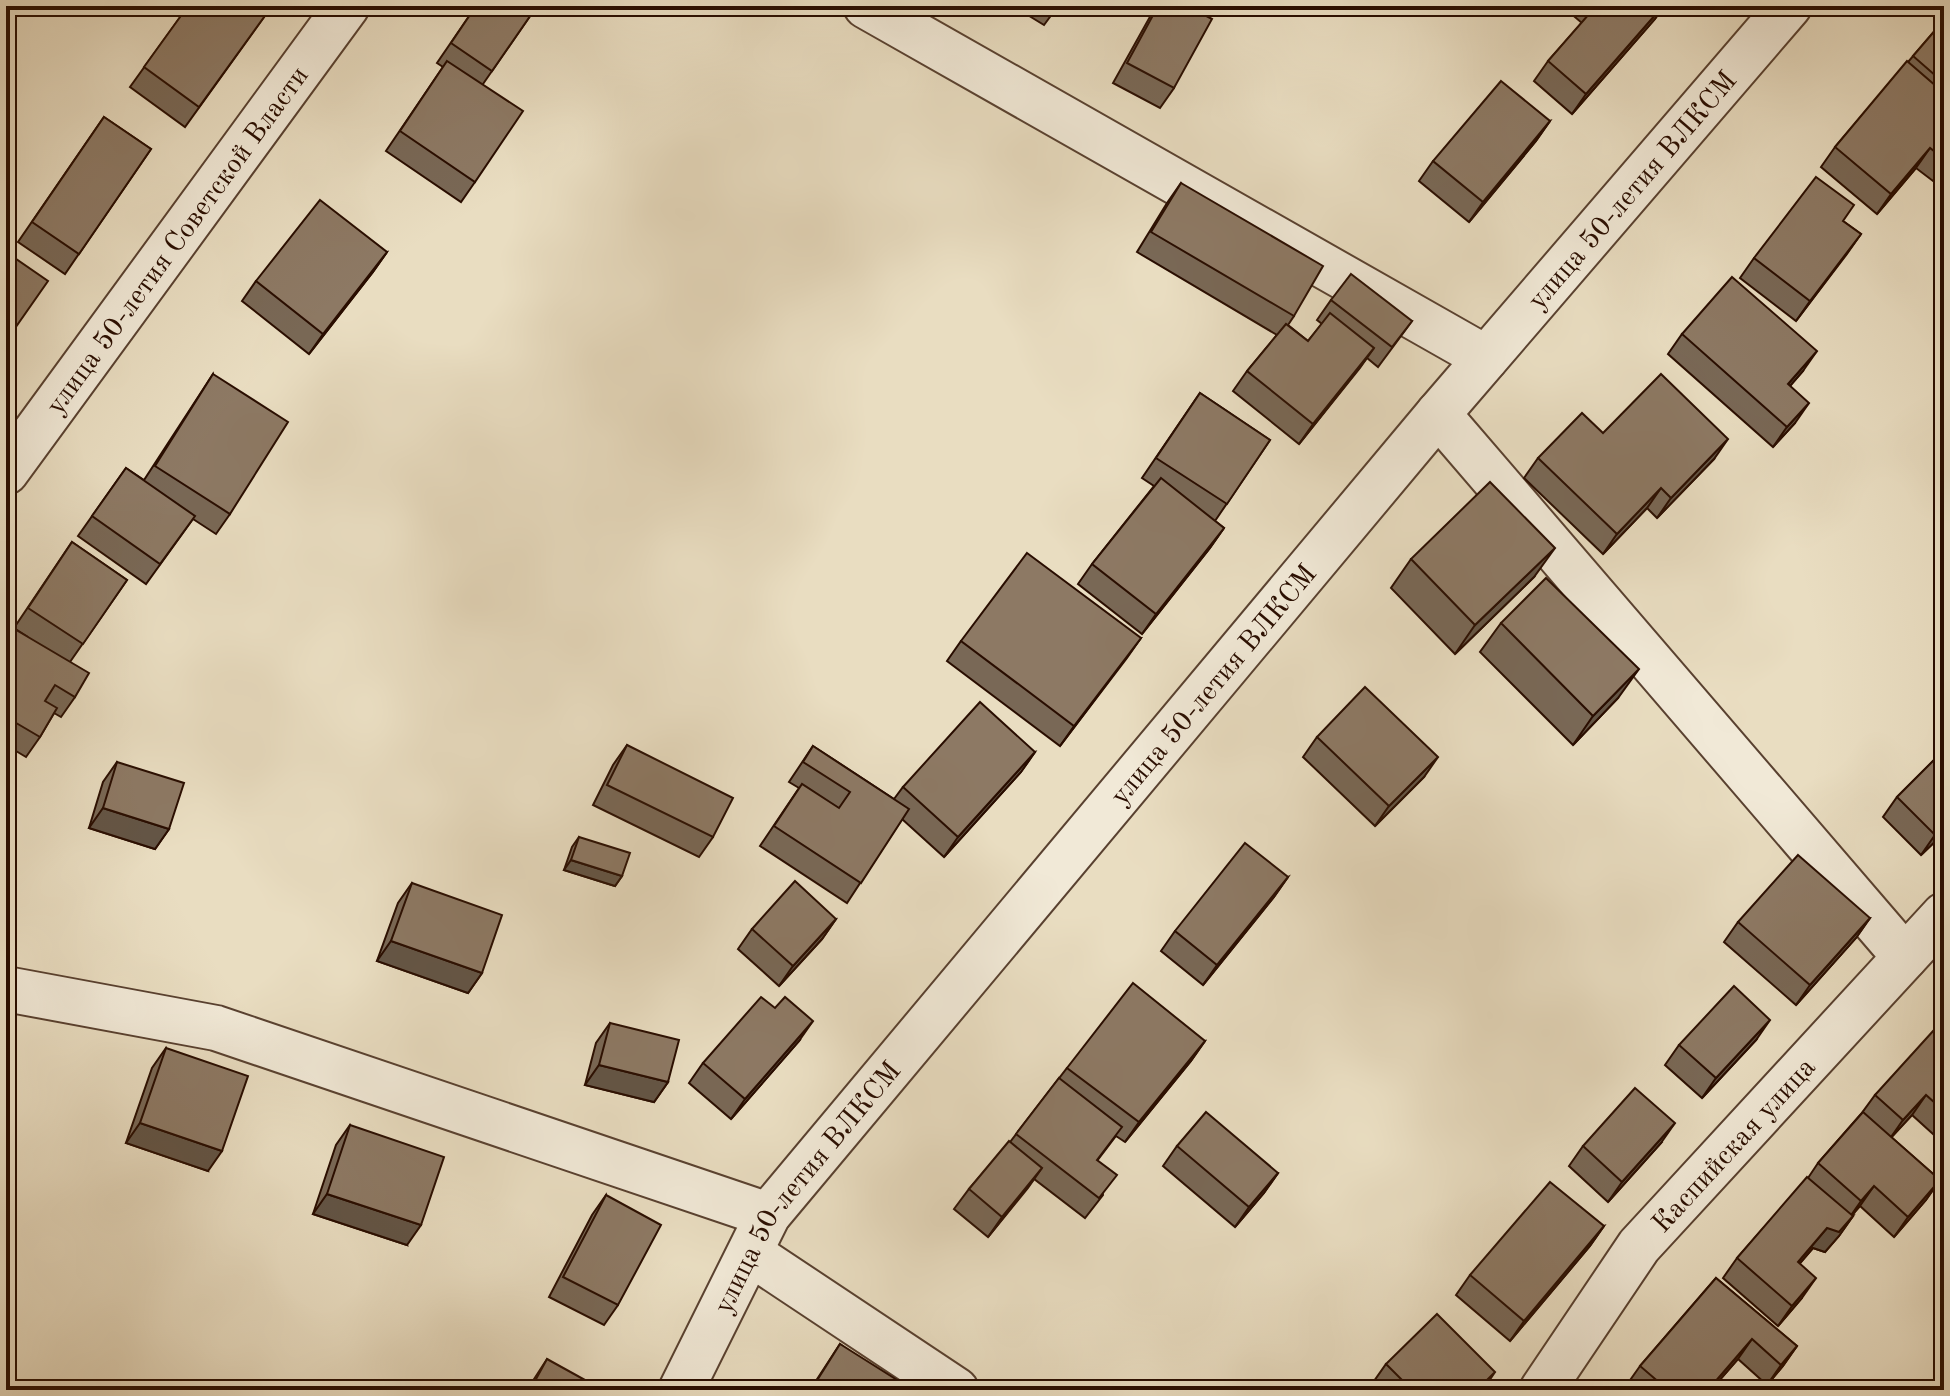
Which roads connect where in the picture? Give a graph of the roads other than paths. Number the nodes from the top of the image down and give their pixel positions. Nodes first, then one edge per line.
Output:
1 (347, 6) edge
2 (866, 6) edge
3 (1789, 6) edge
4 (1486, 358) junction
5 (1438, 414) junction
6 (6, 472) edge
7 (1944, 915) edge
8 (1905, 957) junction
9 (6, 989) edge
10 (759, 1234) junction
11 (681, 1390) edge
12 (956, 1390) edge
13 (1542, 1390) edge

1 - 6 street, улица 50-летия Советской Власти
2 - 4 street
3 - 4 street, улица 50-летия ВЛКСМ
4 - 5 street, улица 50-летия ВЛКСМ
5 - 8 street
5 - 10 street, улица 50-летия ВЛКСМ
7 - 8 street, Каспийская улица
8 - 13 street, Каспийская улица
9 - 10 street
10 - 11 street, улица 50-летия ВЛКСМ
10 - 12 street

